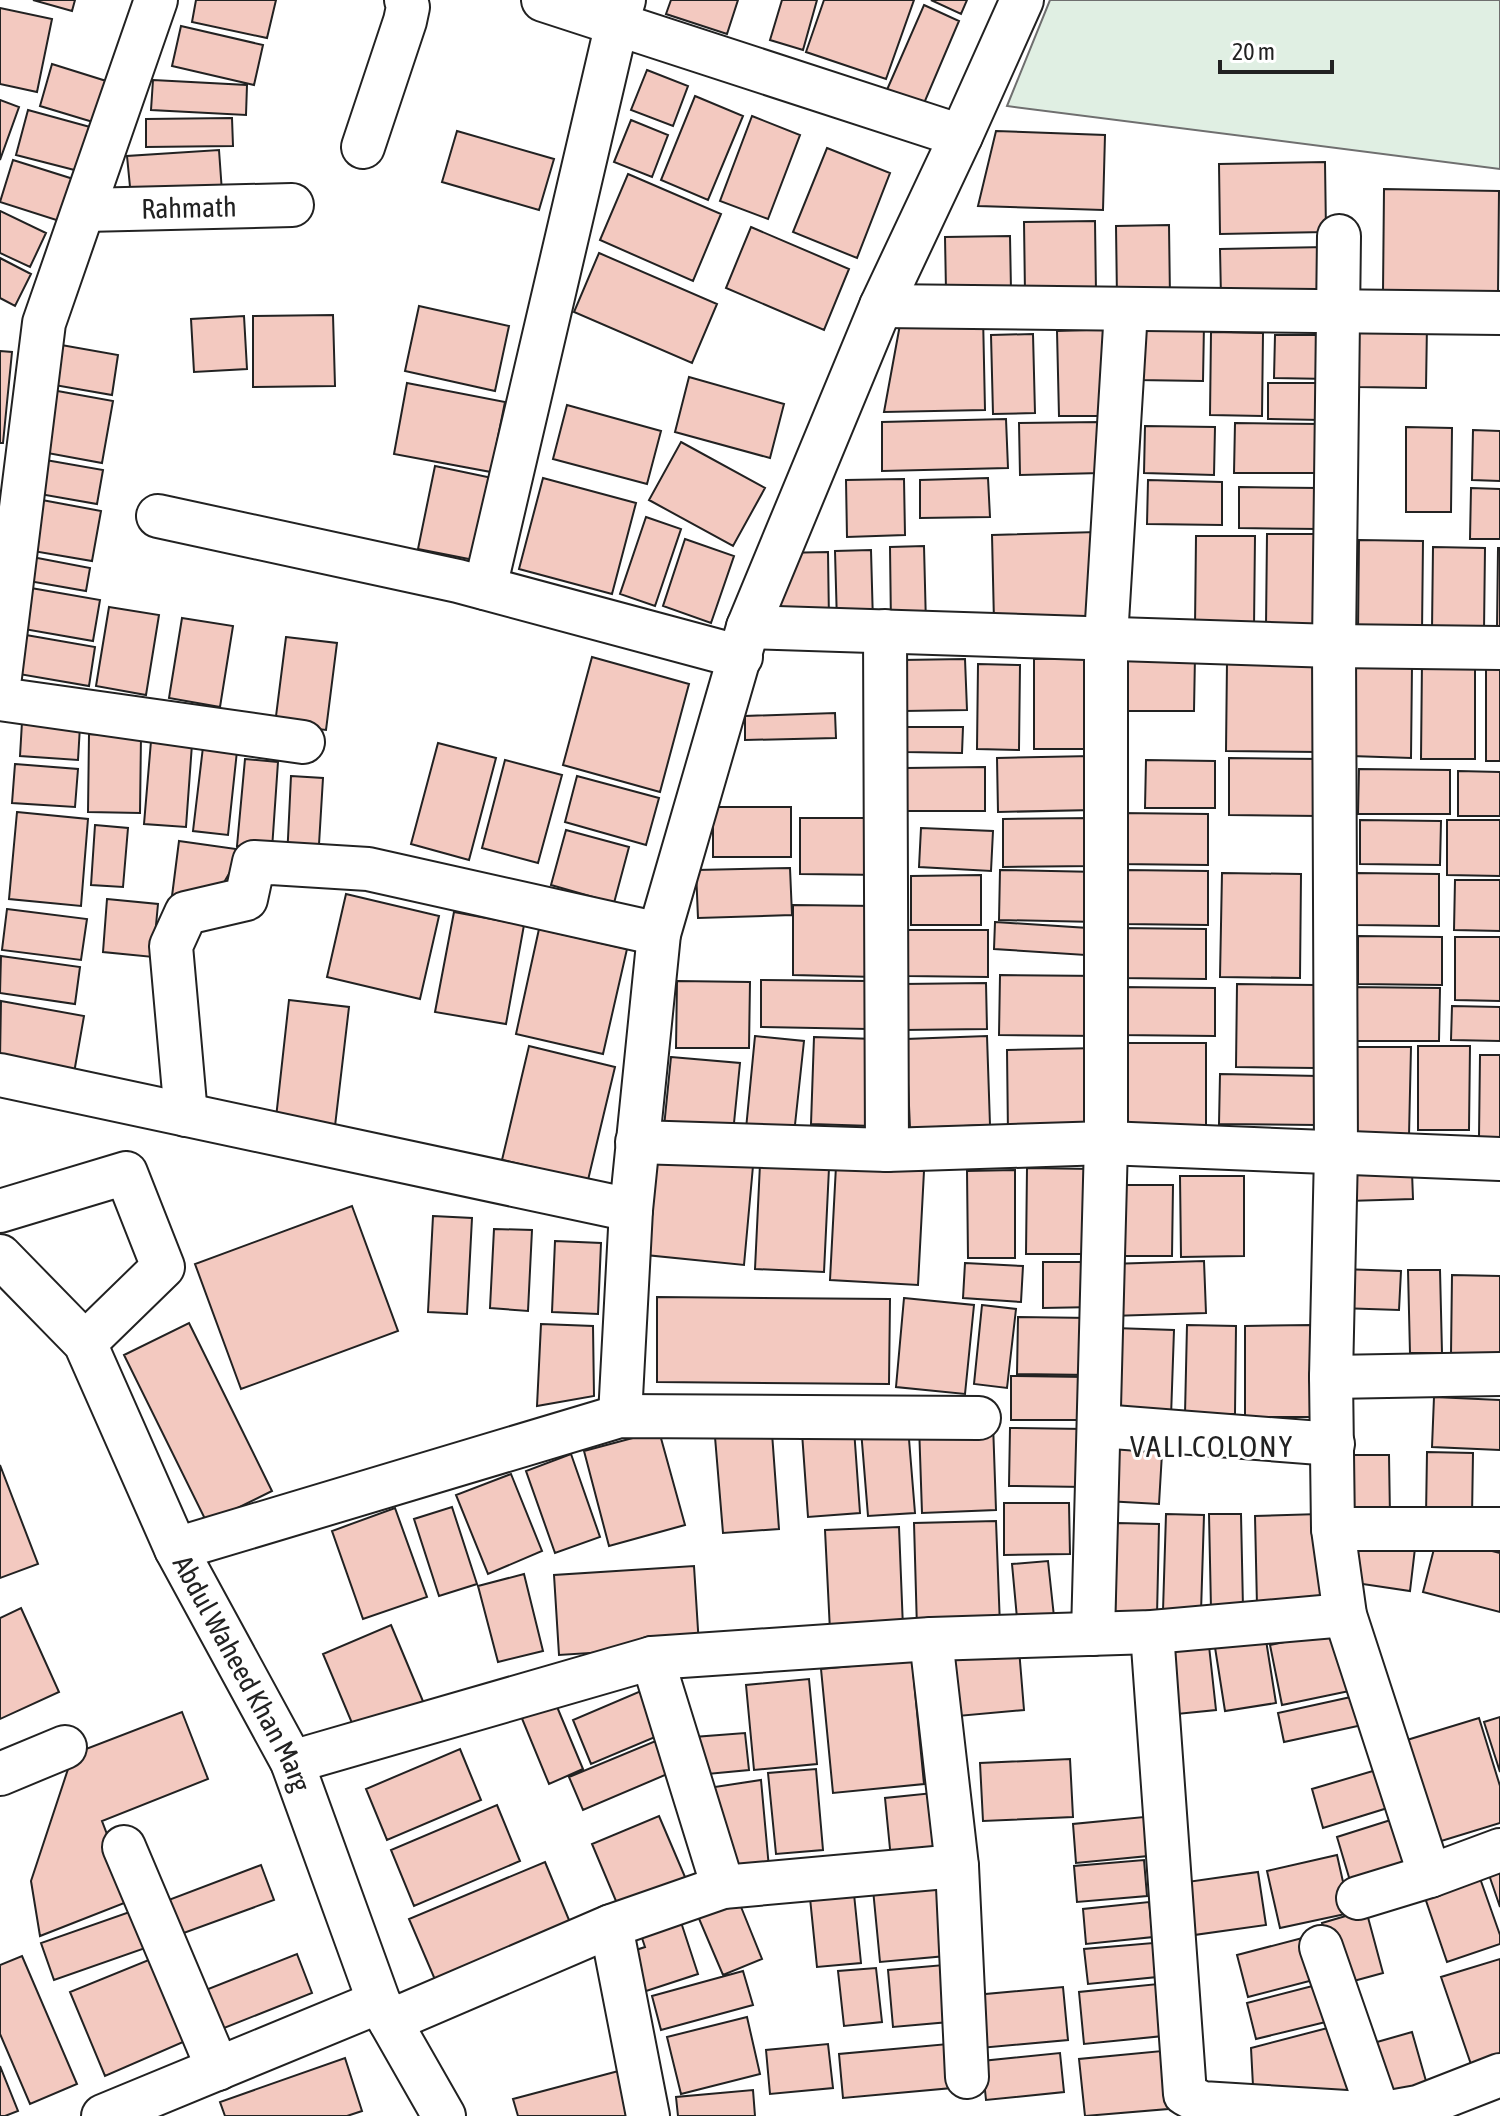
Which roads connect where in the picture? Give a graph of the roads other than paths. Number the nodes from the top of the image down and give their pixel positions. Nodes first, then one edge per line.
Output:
1 (156, 0) edge
2 (406, 0) edge
3 (543, 0) edge
4 (1022, 0) edge
5 (621, 12) edge
6 (961, 136) junction
7 (363, 147) dead end
8 (292, 205) dead end
9 (85, 210) junction
10 (1339, 236) dead end
11 (881, 306) junction
12 (1126, 310) junction
13 (1338, 310) junction
14 (1500, 313) edge
15 (158, 516) dead end
16 (485, 588) junction
17 (885, 631) junction
18 (1106, 638) junction
19 (744, 642) junction
20 (1334, 646) junction
21 (1500, 648) edge
22 (0, 677) edge
23 (0, 699) edge
24 (303, 742) dead end
25 (659, 934) junction
26 (0, 1075) edge
27 (186, 1115) junction
28 (637, 1142) junction
29 (1106, 1143) junction
30 (887, 1150) junction
31 (1336, 1153) junction
32 (1500, 1159) edge
33 (631, 1210) junction
34 (0, 1211) edge
35 (0, 1256) edge
36 (85, 1343) junction
37 (1500, 1374) edge
38 (1331, 1377) junction
39 (620, 1416) junction
40 (979, 1418) dead end
41 (1100, 1426) junction
42 (1333, 1444) junction
43 (1333, 1529) junction
44 (1500, 1529) edge
45 (176, 1549) junction
46 (1345, 1615) junction
47 (1152, 1632) junction
48 (1093, 1634) junction
49 (931, 1639) junction
50 (652, 1658) junction
51 (65, 1747) dead end
52 (292, 1762) junction
53 (0, 1774) edge
54 (124, 1847) dead end
55 (1500, 1850) edge
56 (957, 1866) junction
57 (1430, 1876) junction
58 (723, 1887) junction
59 (1358, 1898) dead end
60 (611, 1926) junction
61 (1321, 1947) dead end
62 (384, 2012) junction
63 (218, 2069) junction
64 (1500, 2075) edge
65 (967, 2077) dead end
66 (1379, 2114) junction
67 (103, 2116) edge
68 (444, 2116) edge
69 (648, 2116) edge

1 - 9 street
2 - 7 street
3 - 5 street
4 - 6 street
5 - 6 street
5 - 16 street
6 - 11 street
8 - 9 street, Rahmath
9 - 22 street
10 - 13 street
11 - 12 street
11 - 19 street
12 - 13 street
12 - 18 street
13 - 14 street
13 - 20 street
15 - 16 street
16 - 19 street
17 - 18 street
17 - 19 street
17 - 30 street
18 - 20 street
18 - 29 street
19 - 25 street
20 - 21 street
20 - 31 street
23 - 24 street
25 - 27 street
25 - 28 street
26 - 27 street
27 - 33 street
28 - 30 street
28 - 33 street
29 - 30 street
29 - 31 street
29 - 41 street
31 - 32 street
31 - 38 street
33 - 39 street
34 - 36 street
35 - 36 street, Abdul Waheed Khan Marg
36 - 45 street, Abdul Waheed Khan Marg
37 - 38 street
38 - 42 street
39 - 40 street
39 - 45 street
41 - 42 street
41 - 48 street
42 - 43 street
43 - 44 street
43 - 46 street
45 - 52 street, Abdul Waheed Khan Marg
46 - 47 street
46 - 57 street
47 - 48 street
47 - 66 street
48 - 49 street
49 - 50 street
49 - 56 street
50 - 52 street
50 - 58 street
51 - 53 street
52 - 62 street, Abdul Waheed Khan Marg
54 - 63 street
55 - 57 street
56 - 58 street
56 - 65 street
57 - 59 street
58 - 60 street
60 - 62 street
60 - 69 street
61 - 66 street
62 - 63 street
62 - 68 street, Abdul Waheed Khan Marg
63 - 67 street
64 - 66 street

